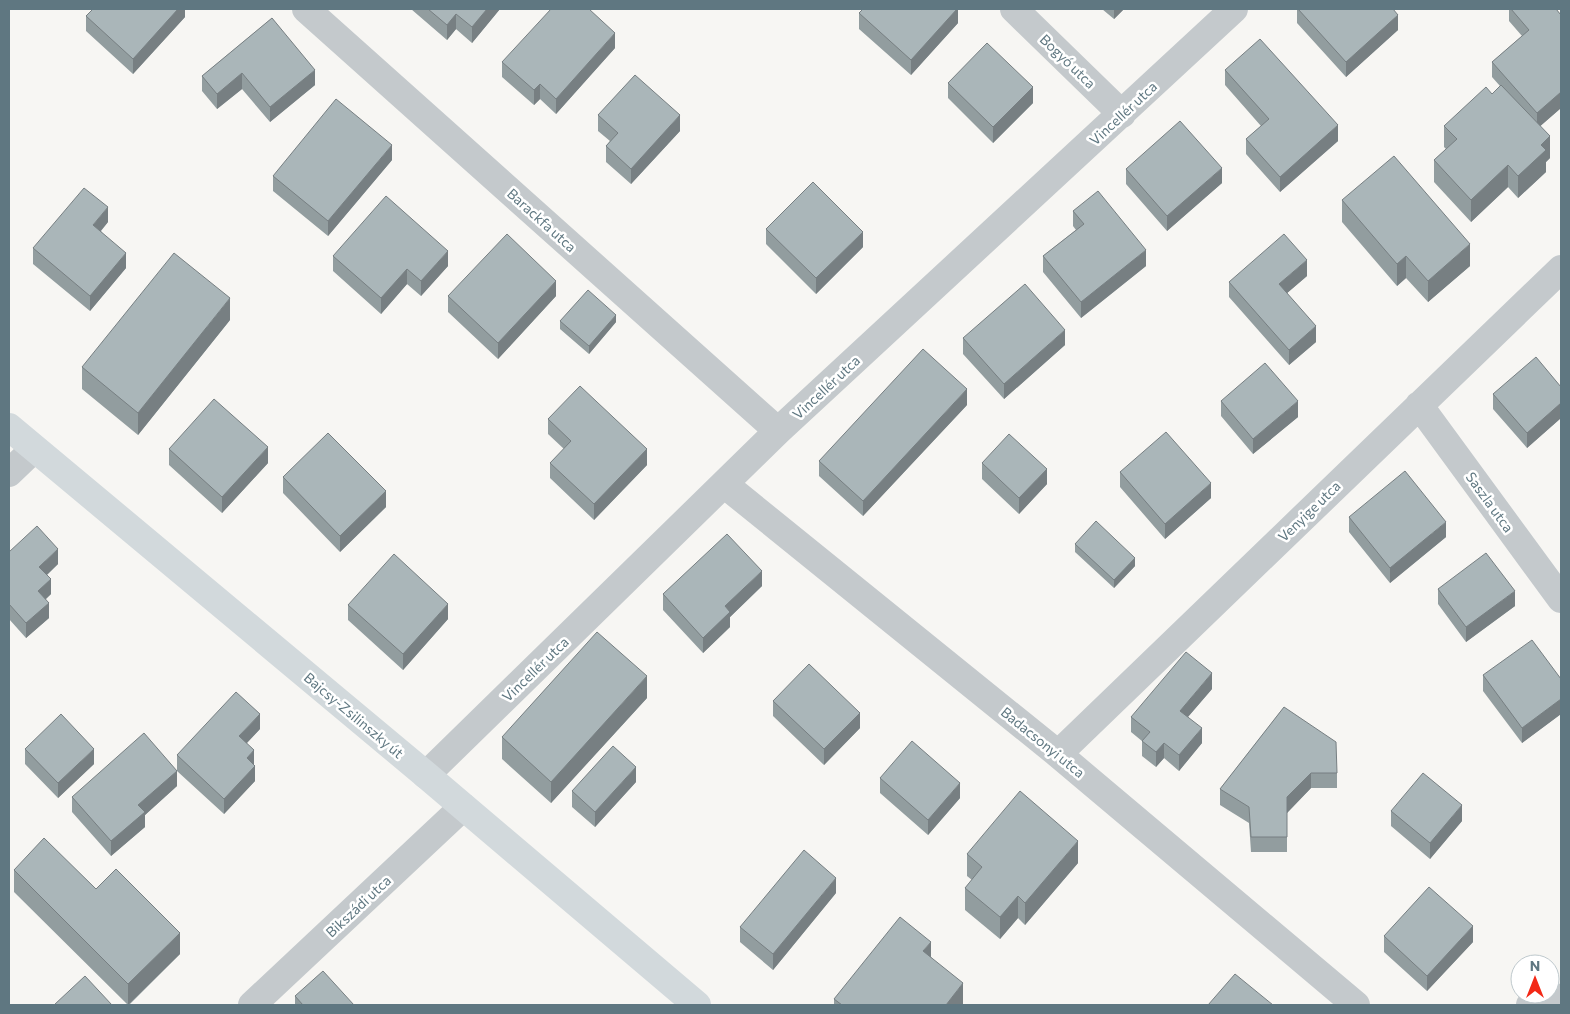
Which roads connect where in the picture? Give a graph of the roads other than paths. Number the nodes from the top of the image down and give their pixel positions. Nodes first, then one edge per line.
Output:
1 (306, 9) edge
2 (1014, 9) edge
3 (1234, 9) edge
4 (1122, 114) junction
5 (1561, 269) edge
6 (1420, 405) junction
7 (9, 427) edge
8 (778, 431) junction
9 (34, 449) junction
10 (9, 473) edge
11 (724, 484) junction
12 (1561, 599) edge
13 (1058, 754) junction
14 (426, 775) junction
15 (463, 807) junction
16 (252, 1005) edge
17 (697, 1005) edge
18 (1356, 1005) edge

1 - 8 street, Barackfa utca
2 - 4 street, Bogyó utca
3 - 4 street, Vincellér utca
4 - 8 street, Vincellér utca
5 - 6 street, Venyige utca
6 - 12 street, Saszla utca
6 - 13 street, Venyige utca
7 - 9 main road, Bajcsy-Zsilinszky út
8 - 11 street, Vincellér utca
9 - 10 street
9 - 14 main road, Bajcsy-Zsilinszky út
11 - 13 street, Badacsonyi utca
11 - 14 street, Vincellér utca
13 - 18 street, Badacsonyi utca
14 - 15 main road, Bajcsy-Zsilinszky út
15 - 16 street, Bikszádi utca
15 - 17 main road, Bajcsy-Zsilinszky út

